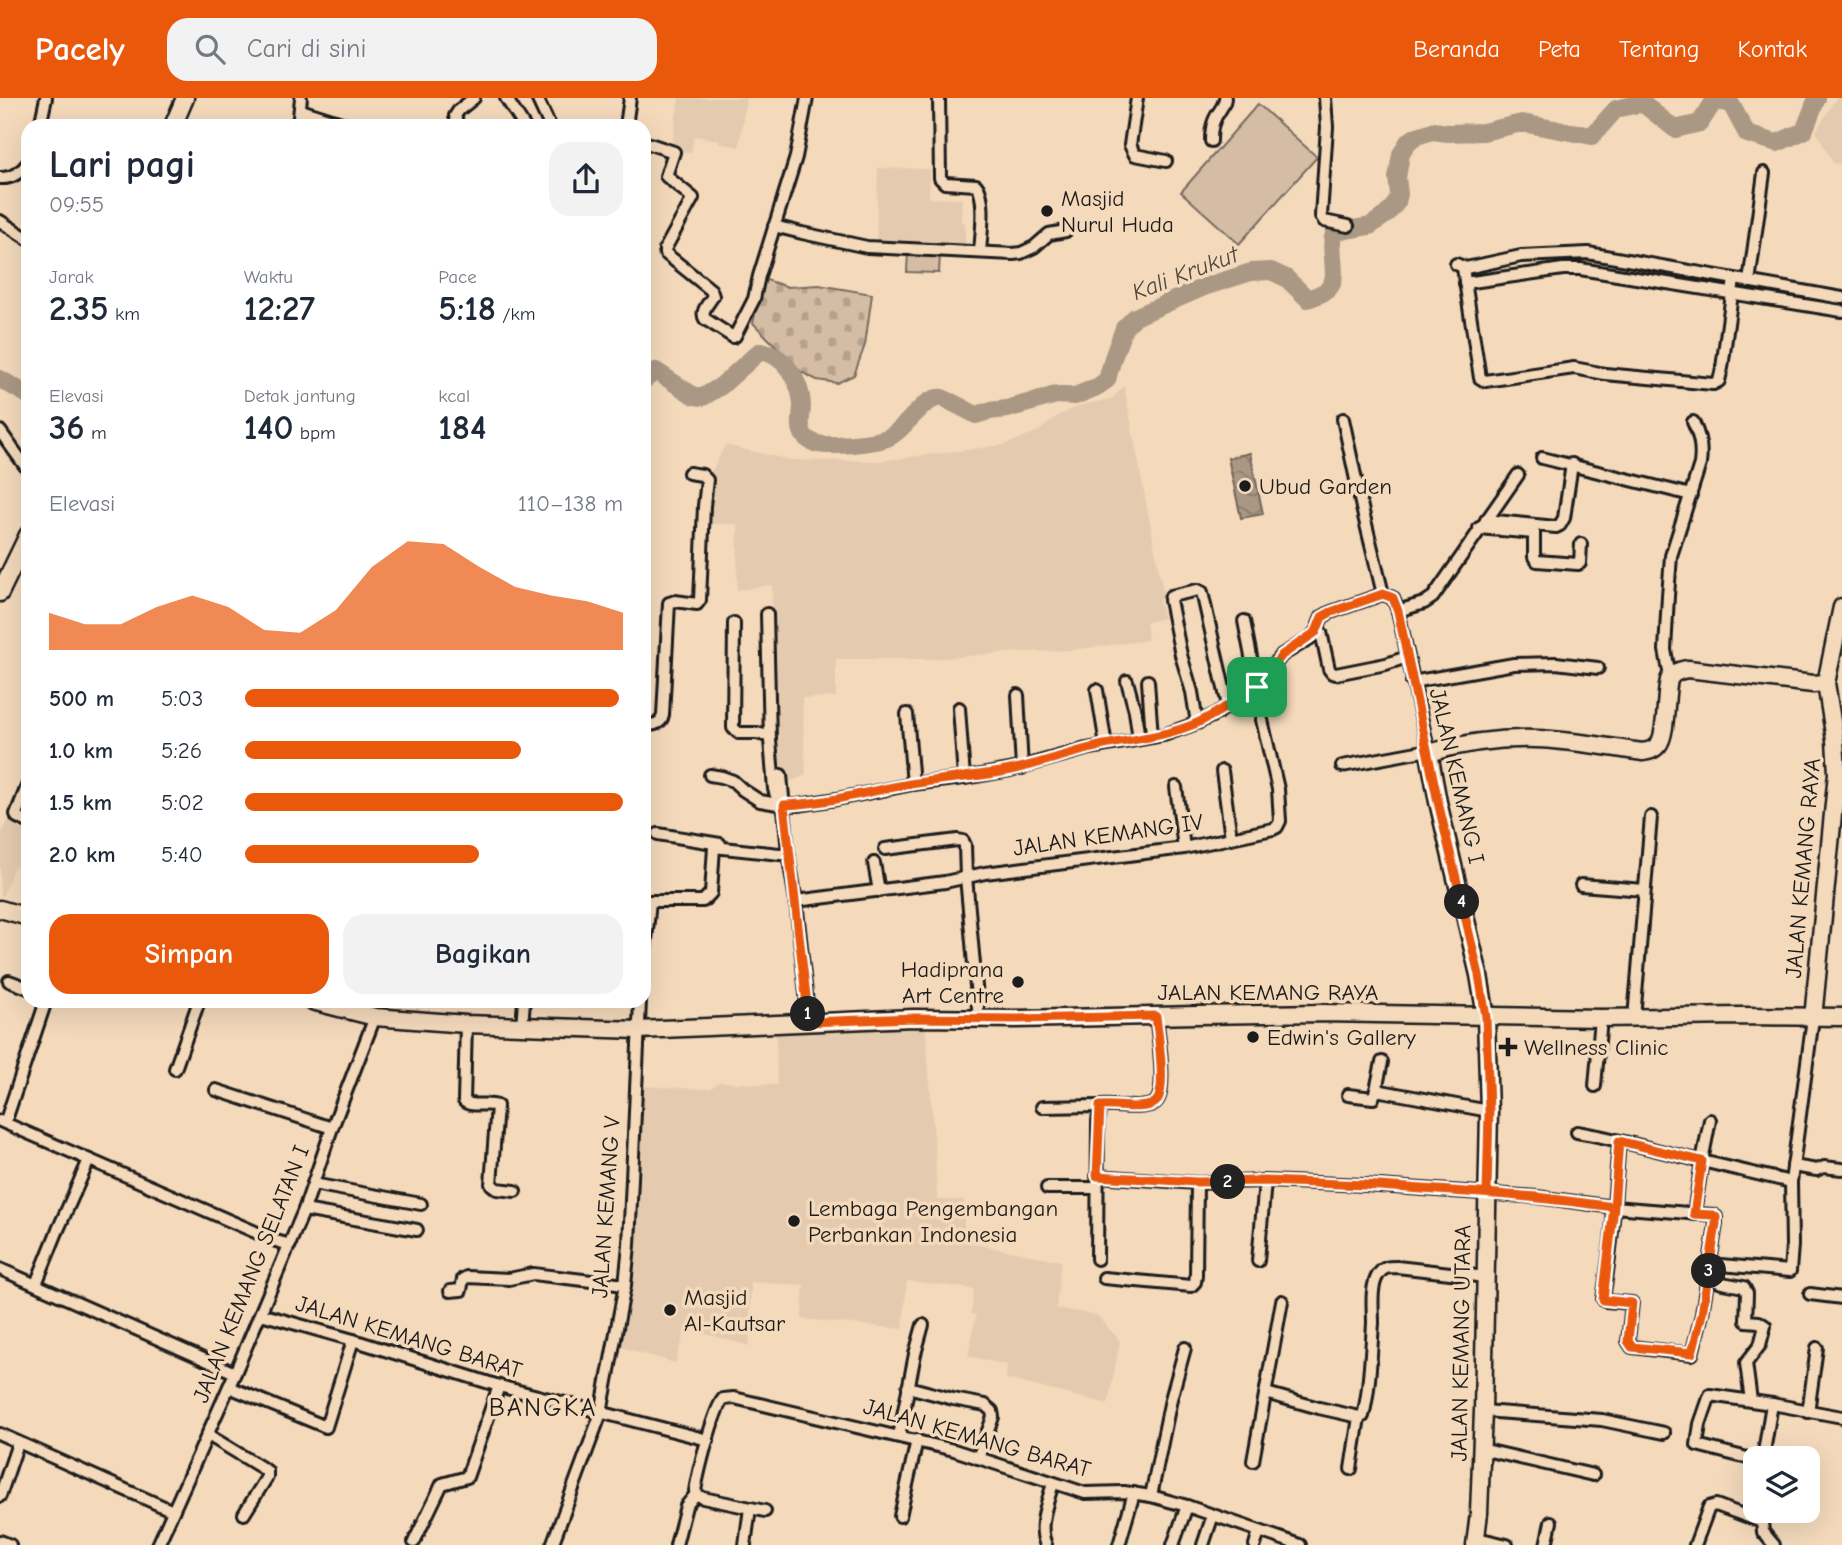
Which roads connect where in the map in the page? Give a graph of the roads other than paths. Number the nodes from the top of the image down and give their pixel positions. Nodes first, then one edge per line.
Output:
1 (46, 98) edge
2 (185, 98) edge
3 (474, 98) edge
4 (506, 98) edge
5 (537, 98) edge
6 (630, 98) edge
7 (807, 98) edge
8 (939, 98) edge
9 (1137, 98) edge
10 (1225, 98) edge
11 (1325, 98) edge
12 (300, 104) edge
13 (42, 119) edge
14 (176, 119) edge
15 (335, 119) edge
16 (456, 119) edge
17 (520, 119) edge
18 (547, 119) edge
19 (627, 119) edge
20 (1211, 141) dead end
21 (651, 144) edge
22 (1166, 161) dead end
23 (21, 169) edge
24 (1764, 173) dead end
25 (0, 178) edge
26 (0, 221) edge
27 (774, 226) junction
28 (1348, 226) dead end
29 (1066, 231) dead end
30 (21, 234) edge
31 (980, 252) junction
32 (1734, 279) junction
33 (1749, 282) junction
34 (1465, 283) junction
35 (1799, 291) junction
36 (1732, 293) junction
37 (1842, 298) edge
38 (1797, 304) junction
39 (1842, 311) edge
40 (1343, 419) dead end
41 (1693, 422) dead end
42 (0, 431) edge
43 (1542, 458) dead end
44 (21, 460) edge
45 (1572, 464) junction
46 (689, 473) dead end
47 (1518, 475) dead end
48 (1691, 495) junction
49 (1483, 524) junction
50 (1581, 544) dead end
51 (21, 550) edge
52 (0, 593) edge
53 (1383, 594) junction
54 (1842, 607) edge
55 (1398, 611) junction
56 (767, 614) dead end
57 (1244, 621) dead end
58 (734, 623) dead end
59 (1321, 632) dead end
60 (1407, 657) junction
61 (1598, 668) dead end
62 (1832, 674) edge
63 (1670, 676) junction
64 (1127, 681) dead end
65 (1148, 681) dead end
66 (1412, 682) junction
67 (1257, 687) junction
68 (1097, 690) dead end
69 (1018, 695) dead end
70 (1228, 706) junction
71 (959, 708) dead end
72 (907, 714) dead end
73 (1262, 720) dead end
74 (1197, 723) junction
75 (651, 725) edge
76 (1152, 737) junction
77 (1139, 739) junction
78 (770, 740) junction
79 (1838, 740) edge
80 (1106, 745) junction
81 (1428, 751) junction
82 (1342, 766) dead end
83 (1022, 768) junction
84 (1222, 771) dead end
85 (710, 775) dead end
86 (781, 775) dead end
87 (964, 778) junction
88 (913, 783) junction
89 (1176, 787) dead end
90 (21, 802) edge
91 (781, 805) junction
92 (1651, 817) dead end
93 (21, 819) edge
94 (658, 834) dead end
95 (1231, 838) junction
96 (1184, 848) junction
97 (885, 849) dead end
98 (788, 854) junction
99 (874, 863) dead end
100 (966, 877) junction
101 (1581, 885) dead end
102 (1644, 890) junction
103 (878, 891) junction
104 (651, 901) edge
105 (796, 901) junction
106 (0, 909) edge
107 (21, 915) edge
108 (9, 981) dead end
109 (21, 985) edge
110 (43, 1008) edge
111 (197, 1008) edge
112 (340, 1008) edge
113 (523, 1008) edge
114 (640, 1008) edge
115 (1156, 1016) junction
116 (375, 1017) junction
117 (1486, 1017) junction
118 (1842, 1017) edge
119 (1601, 1018) junction
120 (1634, 1018) junction
121 (1813, 1018) junction
122 (979, 1019) junction
123 (809, 1022) junction
124 (466, 1024) junction
125 (522, 1026) junction
126 (638, 1030) junction
127 (1382, 1062) dead end
128 (175, 1069) dead end
129 (1595, 1086) dead end
130 (216, 1090) dead end
131 (1376, 1090) junction
132 (1348, 1096) dead end
133 (1100, 1106) junction
134 (1042, 1107) dead end
135 (1489, 1111) junction
136 (1710, 1120) dead end
137 (2, 1122) edge
138 (332, 1128) junction
139 (1577, 1132) dead end
140 (1619, 1141) junction
141 (89, 1160) junction
142 (1702, 1161) junction
143 (1793, 1166) junction
144 (1842, 1169) edge
145 (1265, 1181) junction
146 (1097, 1182) junction
147 (1197, 1182) junction
148 (1791, 1182) junction
149 (313, 1184) junction
150 (1046, 1188) dead end
151 (515, 1191) dead end
152 (1487, 1193) junction
153 (421, 1204) dead end
154 (1614, 1207) junction
155 (304, 1210) junction
156 (1694, 1214) junction
157 (417, 1230) dead end
158 (289, 1245) junction
159 (1097, 1259) dead end
160 (1258, 1261) dead end
161 (1709, 1264) junction
162 (0, 1269) edge
163 (1486, 1277) junction
164 (1104, 1278) dead end
165 (1708, 1278) junction
166 (36, 1284) junction
167 (625, 1284) junction
168 (450, 1291) dead end
169 (1810, 1294) dead end
170 (1842, 1298) edge
171 (1282, 1301) dead end
172 (261, 1314) junction
173 (923, 1325) dead end
174 (353, 1340) junction
175 (1185, 1348) dead end
176 (1817, 1348) dead end
177 (236, 1373) junction
178 (499, 1386) junction
179 (229, 1387) junction
180 (908, 1387) junction
181 (1266, 1392) junction
182 (1751, 1401) junction
183 (1772, 1404) junction
184 (1483, 1411) junction
185 (1808, 1412) junction
186 (601, 1413) junction
187 (1359, 1417) junction
188 (1842, 1418) edge
189 (1664, 1433) dead end
190 (0, 1434) edge
191 (208, 1435) junction
192 (899, 1436) junction
193 (708, 1440) junction
194 (917, 1440) junction
195 (18, 1443) junction
196 (1765, 1446) edge
197 (1481, 1449) junction
198 (1743, 1457) edge
199 (978, 1458) junction
200 (1253, 1461) dead end
201 (1351, 1469) dead end
202 (1593, 1475) dead end
203 (1053, 1483) junction
204 (1134, 1493) junction
205 (696, 1494) junction
206 (0, 1496) edge
207 (1151, 1496) junction
208 (1187, 1506) junction
209 (750, 1508) junction
210 (173, 1511) junction
211 (765, 1511) dead end
212 (243, 1514) dead end
213 (1213, 1515) junction
214 (900, 1516) dead end
215 (1551, 1522) dead end
216 (1259, 1531) junction
217 (0, 1541) edge
218 (1476, 1541) edge
219 (414, 1542) dead end
220 (10, 1545) edge
221 (158, 1545) edge
222 (552, 1545) edge
223 (676, 1545) edge
224 (745, 1545) edge
225 (1046, 1545) edge
226 (1119, 1545) edge
227 (1174, 1545) edge
228 (1203, 1545) edge
229 (1255, 1545) edge
230 (1300, 1545) edge
231 (1507, 1545) edge
232 (1546, 1545) edge
233 (1695, 1545) edge
234 (1774, 1545) edge

1 - 13 street
2 - 14 street
3 - 16 street
4 - 17 street
5 - 18 street
6 - 19 street
7 - 27 street
8 - 31 street
9 - 22 street
10 - 20 street
11 - 28 street
12 - 15 street
21 - 27 street
23 - 25 street
24 - 33 street
26 - 30 street
27 - 31 street
29 - 31 street
32 - 33 street
32 - 34 street
32 - 36 street
33 - 35 street
34 - 36 street
34 - 36 street
35 - 37 street
35 - 38 street
36 - 38 street
38 - 39 street
40 - 53 street
41 - 48 street
42 - 44 street
43 - 45 street
45 - 48 street
45 - 49 street
46 - 75 street
47 - 49 street
48 - 63 street
49 - 50 street
49 - 55 street
51 - 52 street
53 - 55 street
53 - 67 street
54 - 62 street, JALAN KEMANG RAYA
55 - 60 street, JALAN KEMANG I
56 - 78 street
57 - 67 street
58 - 78 street
59 - 60 street
60 - 66 street, JALAN KEMANG I
61 - 66 street
62 - 63 street
62 - 79 street, JALAN KEMANG RAYA
63 - 81 street
64 - 77 street
65 - 76 street
66 - 81 street, JALAN KEMANG I
67 - 70 street
68 - 80 street
69 - 83 street
70 - 74 street
70 - 74 street
71 - 87 street
72 - 88 street
73 - 95 street
74 - 76 street
76 - 77 street
77 - 80 street
78 - 91 street
79 - 121 street, JALAN KEMANG RAYA
80 - 83 street
81 - 82 street
81 - 117 street, JALAN KEMANG I
83 - 87 street
84 - 95 street, JALAN KEMANG IV
85 - 91 street
86 - 91 street
87 - 88 street
88 - 91 street
89 - 96 street
90 - 93 street
91 - 98 street
92 - 102 street
94 - 98 street
95 - 96 street, JALAN KEMANG IV
96 - 100 street, JALAN KEMANG IV
97 - 100 street
98 - 104 street
98 - 105 street
99 - 103 street
100 - 103 street, JALAN KEMANG IV
100 - 122 street
101 - 102 street
102 - 120 street
103 - 105 street, JALAN KEMANG IV
105 - 123 street
106 - 107 street
108 - 109 street
110 - 137 street
111 - 128 street
112 - 116 street, JALAN KEMANG RAYA
113 - 125 street
114 - 126 street, JALAN KEMANG V
115 - 117 street, JALAN KEMANG RAYA
115 - 122 street, JALAN KEMANG RAYA
115 - 133 street
116 - 124 street, JALAN KEMANG RAYA
116 - 138 street, JALAN KEMANG SELATAN I
117 - 119 street, JALAN KEMANG RAYA
117 - 135 street, JALAN KEMANG UTARA
118 - 121 street
119 - 120 street, JALAN KEMANG RAYA
119 - 129 street
120 - 121 street, JALAN KEMANG RAYA
121 - 143 street
122 - 123 street, JALAN KEMANG RAYA
123 - 126 street, JALAN KEMANG RAYA
124 - 125 street, JALAN KEMANG RAYA
124 - 151 street
125 - 126 street, JALAN KEMANG RAYA
126 - 167 street, JALAN KEMANG V
127 - 131 street
130 - 138 street
131 - 132 street
131 - 135 street
133 - 134 street
133 - 146 street
135 - 152 street, JALAN KEMANG UTARA
136 - 142 street
137 - 141 street
138 - 149 street, JALAN KEMANG SELATAN I
139 - 140 street
140 - 142 street
140 - 154 street
141 - 158 street
141 - 166 street
142 - 148 street
142 - 156 street
143 - 144 street
143 - 148 street
145 - 147 street
145 - 152 street
145 - 160 street
146 - 147 street
146 - 150 street
146 - 159 street
147 - 164 street
148 - 161 street
149 - 153 street
149 - 155 street, JALAN KEMANG SELATAN I
152 - 154 street
152 - 163 street, JALAN KEMANG UTARA
154 - 156 street
154 - 165 street
155 - 157 street
155 - 158 street, JALAN KEMANG SELATAN I
156 - 161 street
158 - 172 street, JALAN KEMANG SELATAN I
161 - 165 street
162 - 166 street
163 - 184 street, JALAN KEMANG UTARA
163 - 187 street
165 - 182 street
166 - 177 street
167 - 168 street
167 - 186 street, JALAN KEMANG V
169 - 170 street
171 - 181 street
172 - 174 street, JALAN KEMANG BARAT
172 - 177 street, JALAN KEMANG SELATAN I
173 - 180 street
174 - 178 street, JALAN KEMANG BARAT
174 - 179 street
175 - 207 street
176 - 185 street
177 - 179 street, JALAN KEMANG SELATAN I
178 - 186 street, JALAN KEMANG BARAT
178 - 219 street
179 - 191 street, JALAN KEMANG SELATAN I
180 - 192 street
180 - 199 street
181 - 187 street
181 - 200 street
182 - 183 street
182 - 198 street
183 - 185 street
183 - 196 street
184 - 189 street
184 - 197 street, JALAN KEMANG UTARA
185 - 188 street
186 - 193 street, JALAN KEMANG BARAT
186 - 222 street, JALAN KEMANG V
187 - 201 street
190 - 195 street
191 - 210 street, JALAN KEMANG SELATAN I
191 - 212 street
192 - 193 street, JALAN KEMANG BARAT
192 - 194 street, JALAN KEMANG BARAT
193 - 205 street, JALAN KEMANG BARAT
194 - 199 street, JALAN KEMANG BARAT
194 - 214 street
195 - 206 street
195 - 210 street
197 - 202 street
197 - 218 street, JALAN KEMANG UTARA
199 - 203 street, JALAN KEMANG BARAT
203 - 204 street, JALAN KEMANG BARAT
203 - 225 street
204 - 207 street, JALAN KEMANG BARAT
204 - 226 street
205 - 209 street
205 - 223 street, JALAN KEMANG BARAT
207 - 208 street, JALAN KEMANG BARAT
208 - 213 street, JALAN KEMANG BARAT
208 - 227 street
209 - 211 street
209 - 224 street
210 - 221 street, JALAN KEMANG SELATAN I
213 - 216 street, JALAN KEMANG BARAT
213 - 228 street
215 - 232 street
216 - 229 street
216 - 230 street, JALAN KEMANG BARAT
217 - 220 street
218 - 231 street
233 - 234 street

